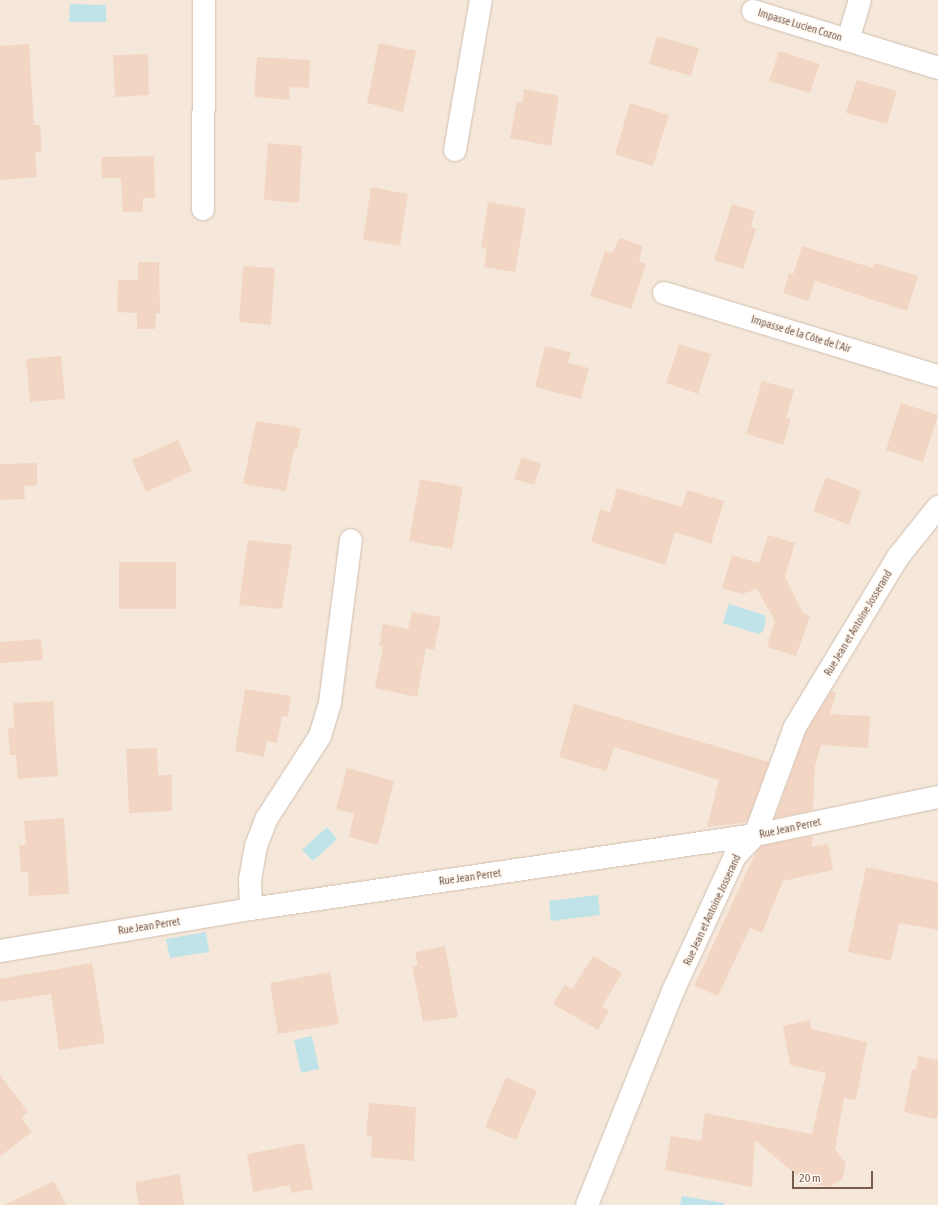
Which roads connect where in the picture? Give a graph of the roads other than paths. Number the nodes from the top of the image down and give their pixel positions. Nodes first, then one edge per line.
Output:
1 (204, 0) edge
2 (481, 0) edge
3 (860, 0) edge
4 (753, 11) dead end
5 (848, 40) junction
6 (938, 68) edge
7 (454, 150) dead end
8 (203, 209) dead end
9 (664, 292) dead end
10 (938, 376) edge
11 (938, 507) edge
12 (350, 540) dead end
13 (938, 797) edge
14 (754, 835) junction
15 (251, 909) junction
16 (0, 951) edge
17 (587, 1205) edge

1 - 8 street
2 - 7 street
3 - 5 street, Impasse Lucien Cozon
4 - 5 street, Impasse Lucien Cozon
5 - 6 street, Impasse Lucien Cozon
9 - 10 street, Impasse de la Côte de l'Air
11 - 14 street, Rue Jean et Antoine Josserand
12 - 15 street
13 - 14 street, Rue Jean Perret
14 - 15 street, Rue Jean Perret
14 - 17 street, Rue Jean et Antoine Josserand
15 - 16 street, Rue Jean Perret

